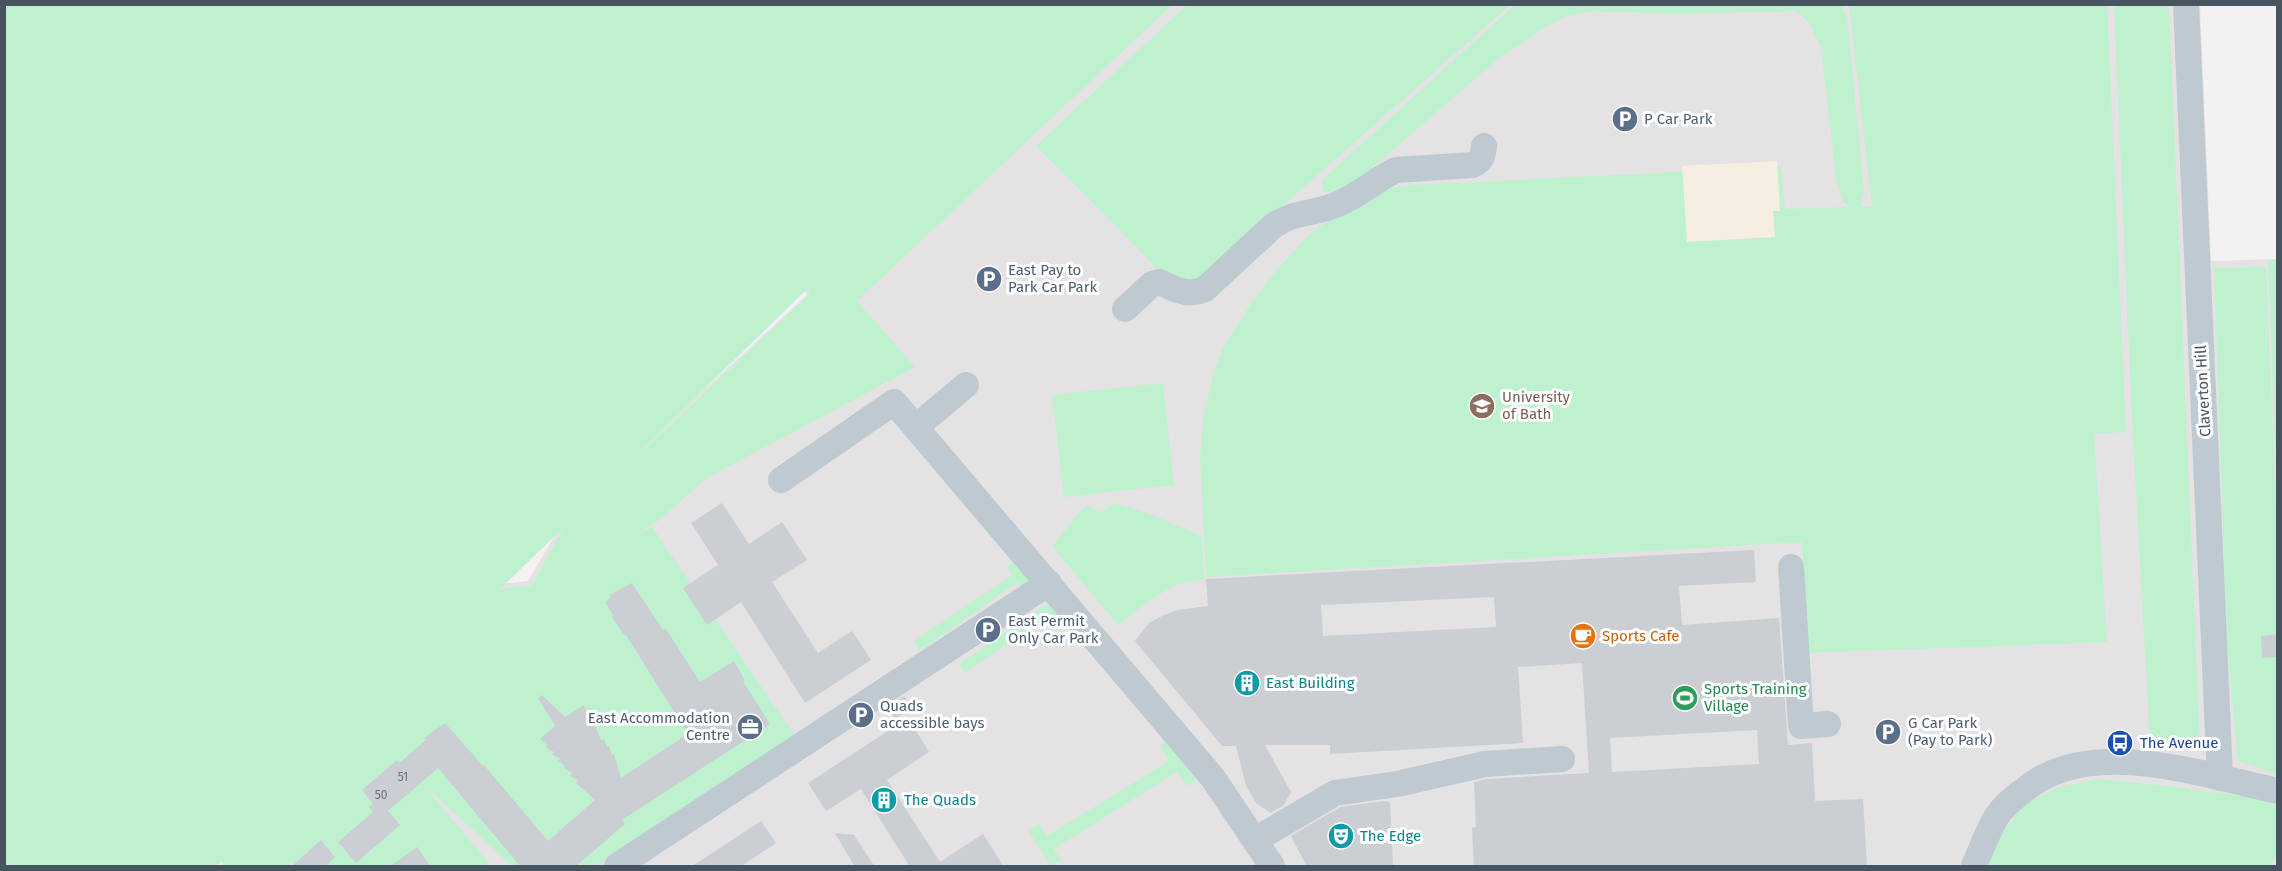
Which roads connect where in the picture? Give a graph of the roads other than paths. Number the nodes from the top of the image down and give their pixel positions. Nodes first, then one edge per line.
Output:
1 (2186, 4) edge
2 (1484, 146) dead end
3 (1125, 309) dead end
4 (966, 385) dead end
5 (916, 427) junction
6 (781, 480) dead end
7 (1791, 567) dead end
8 (1049, 583) junction
9 (1828, 724) dead end
10 (1562, 759) dead end
11 (2220, 778) junction
12 (2277, 791) edge
13 (1255, 840) junction
14 (617, 867) edge
15 (1272, 867) edge
16 (1974, 867) edge

1 - 11 street, Claverton Hill
2 - 3 street
4 - 5 street
5 - 6 street
5 - 8 street
7 - 9 street
8 - 13 street
8 - 14 street
10 - 13 street
11 - 12 street
11 - 16 street
13 - 15 street

